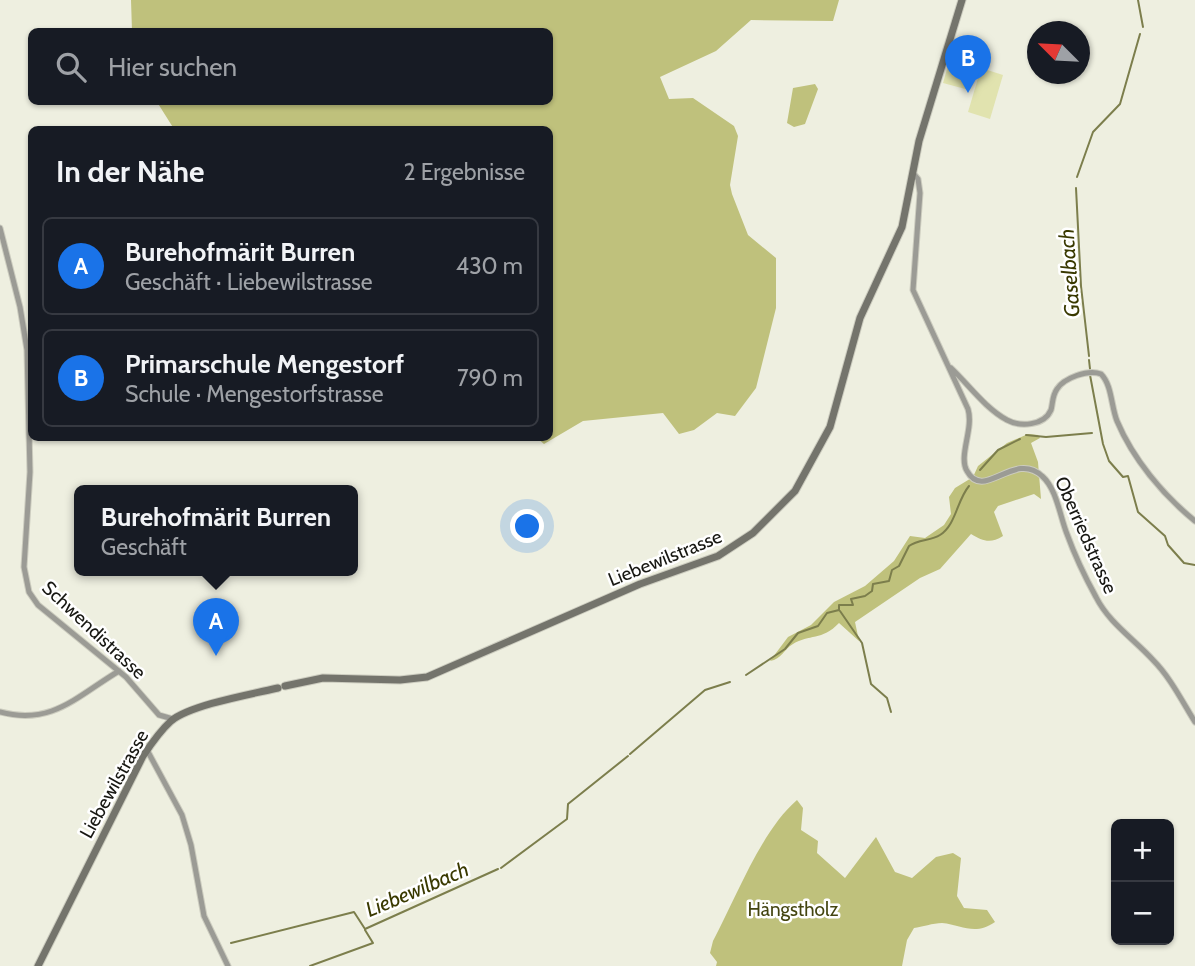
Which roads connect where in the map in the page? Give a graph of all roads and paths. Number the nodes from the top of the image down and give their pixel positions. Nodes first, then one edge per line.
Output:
1 (962, 0) edge
2 (913, 173) junction
3 (0, 228) edge
4 (948, 366) junction
5 (28, 397) edge
6 (29, 441) edge
7 (1195, 521) edge
8 (119, 671) junction
9 (0, 712) edge
10 (159, 715) junction
11 (173, 719) junction
12 (1195, 722) edge
13 (161, 731) junction
14 (147, 750) junction
15 (38, 966) edge
16 (228, 966) edge

1 - 2 street, Liebewilstrasse
2 - 4 street, Oberriedstrasse
2 - 11 street, Liebewilstrasse
3 - 5 street, Schwendistrasse
4 - 7 street
4 - 12 street, Oberriedstrasse
6 - 8 street, Schwendistrasse
8 - 9 street
8 - 10 street, Schwendistrasse
10 - 11 street
10 - 13 street
11 - 13 street, Liebewilstrasse
13 - 14 street, Liebewilstrasse
14 - 15 street, Liebewilstrasse
14 - 16 street

